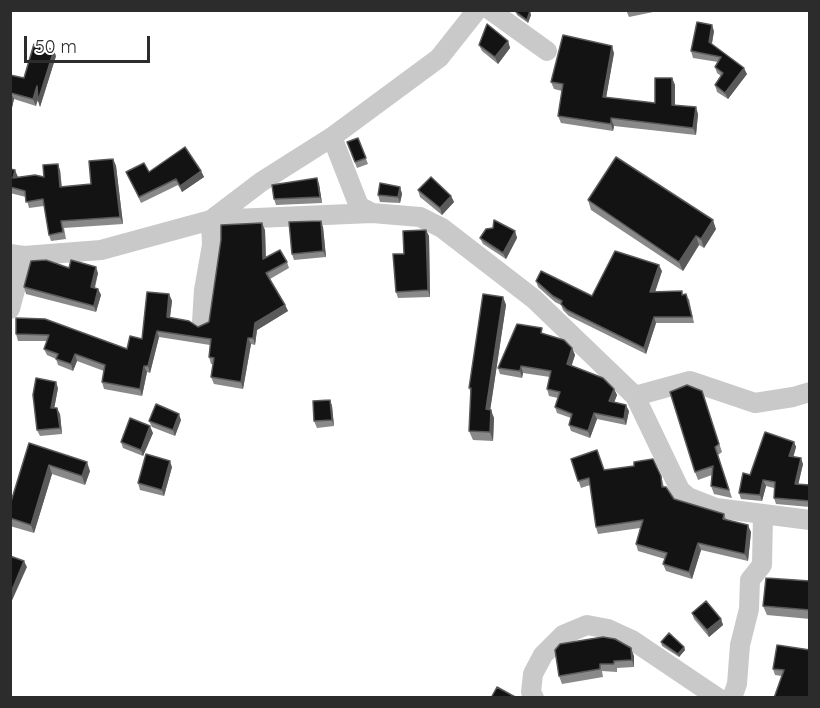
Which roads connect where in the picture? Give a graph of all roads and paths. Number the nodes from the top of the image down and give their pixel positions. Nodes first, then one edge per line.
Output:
1 (477, 10) edge
2 (490, 10) edge
3 (547, 51) dead end
4 (332, 137) junction
5 (372, 213) junction
6 (211, 220) junction
7 (17, 255) edge
8 (10, 309) edge
9 (202, 322) edge
10 (810, 392) edge
11 (635, 396) junction
12 (763, 515) junction
13 (810, 520) edge
14 (534, 698) edge
15 (718, 698) edge
16 (732, 698) edge

1 - 4 street
2 - 3 street
4 - 5 street
4 - 6 street
5 - 6 street
5 - 11 street
6 - 7 street
6 - 9 street
7 - 8 street
10 - 11 street
11 - 12 street
12 - 13 street
12 - 16 street
14 - 15 street

